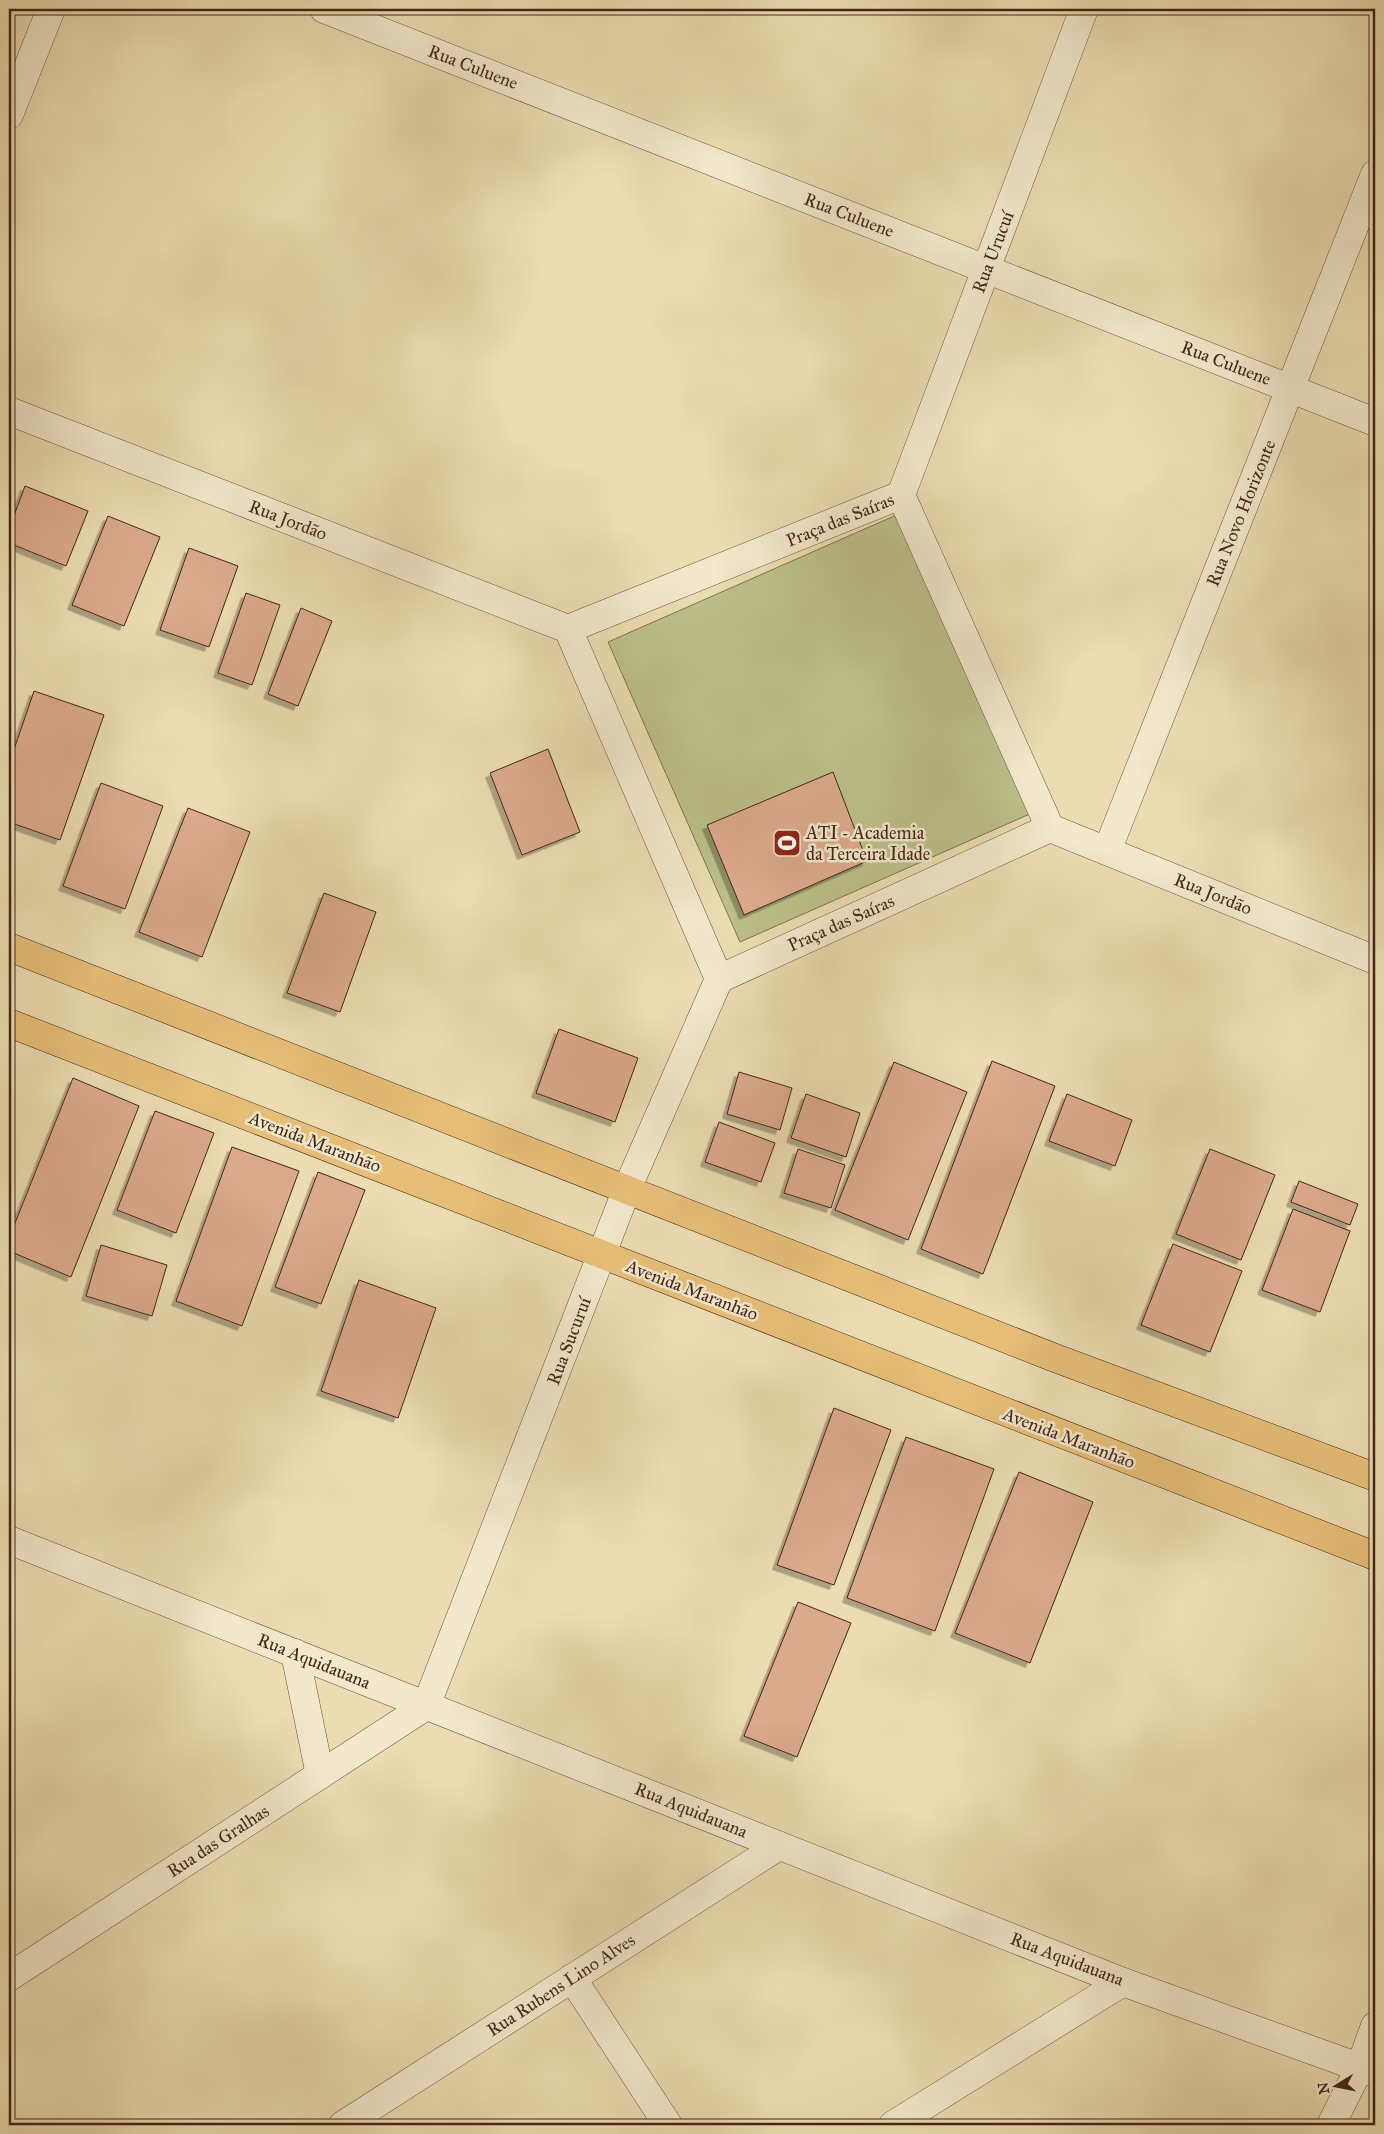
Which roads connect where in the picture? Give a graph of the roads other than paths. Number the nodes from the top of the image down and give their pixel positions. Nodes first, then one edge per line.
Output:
1 (51, 9) edge
2 (324, 9) edge
3 (1084, 9) edge
4 (9, 115) edge
5 (1375, 174) edge
6 (986, 269) junction
7 (1290, 389) junction
8 (9, 411) edge
9 (1375, 422) edge
10 (901, 495) junction
11 (568, 629) junction
12 (1050, 828) junction
13 (1107, 851) junction
14 (9, 947) edge
15 (1375, 960) edge
16 (719, 979) junction
17 (9, 1023) edge
18 (627, 1189) junction
19 (602, 1255) junction
20 (1375, 1477) edge
21 (9, 1540) edge
22 (1375, 1556) edge
23 (295, 1653) junction
24 (426, 1706) junction
25 (320, 1775) junction
26 (779, 1846) junction
27 (9, 1976) edge
28 (572, 1978) junction
29 (1123, 1982) junction
30 (1375, 2026) edge
31 (1368, 2070) edge
32 (343, 2125) edge
33 (668, 2125) edge
34 (893, 2125) edge
35 (1331, 2125) edge

1 - 4 street
2 - 6 street, Rua Culuene
3 - 6 street, Rua Urucuí
5 - 7 street, Rua Novo Horizonte
6 - 7 street, Rua Culuene
6 - 10 street, Rua Urucuí
7 - 9 street, Rua Culuene
7 - 13 street, Rua Novo Horizonte
8 - 11 street, Rua Jordão
10 - 11 street, Praça das Saíras
10 - 12 street, Praça das Saíras
11 - 16 street
12 - 13 street, Rua Jordão
12 - 16 street, Praça das Saíras
13 - 15 street, Rua Jordão
14 - 18 main road
16 - 18 street, Rua Sucuruí
17 - 19 main road, Avenida Maranhão
18 - 19 street, Rua Sucuruí
18 - 20 main road
19 - 22 main road, Avenida Maranhão
19 - 24 street, Rua Sucuruí
21 - 23 street, Rua Aquidauana
23 - 24 street, Rua Aquidauana
23 - 25 street
24 - 25 street, Rua das Gralhas
24 - 26 street, Rua Aquidauana
25 - 27 street, Rua das Gralhas
26 - 28 street, Rua Rubens Lino Alves
26 - 29 street, Rua Aquidauana
28 - 32 street, Rua Rubens Lino Alves
28 - 33 street
29 - 31 street, Rua Aquidauana
29 - 34 street
30 - 31 street
31 - 35 street

